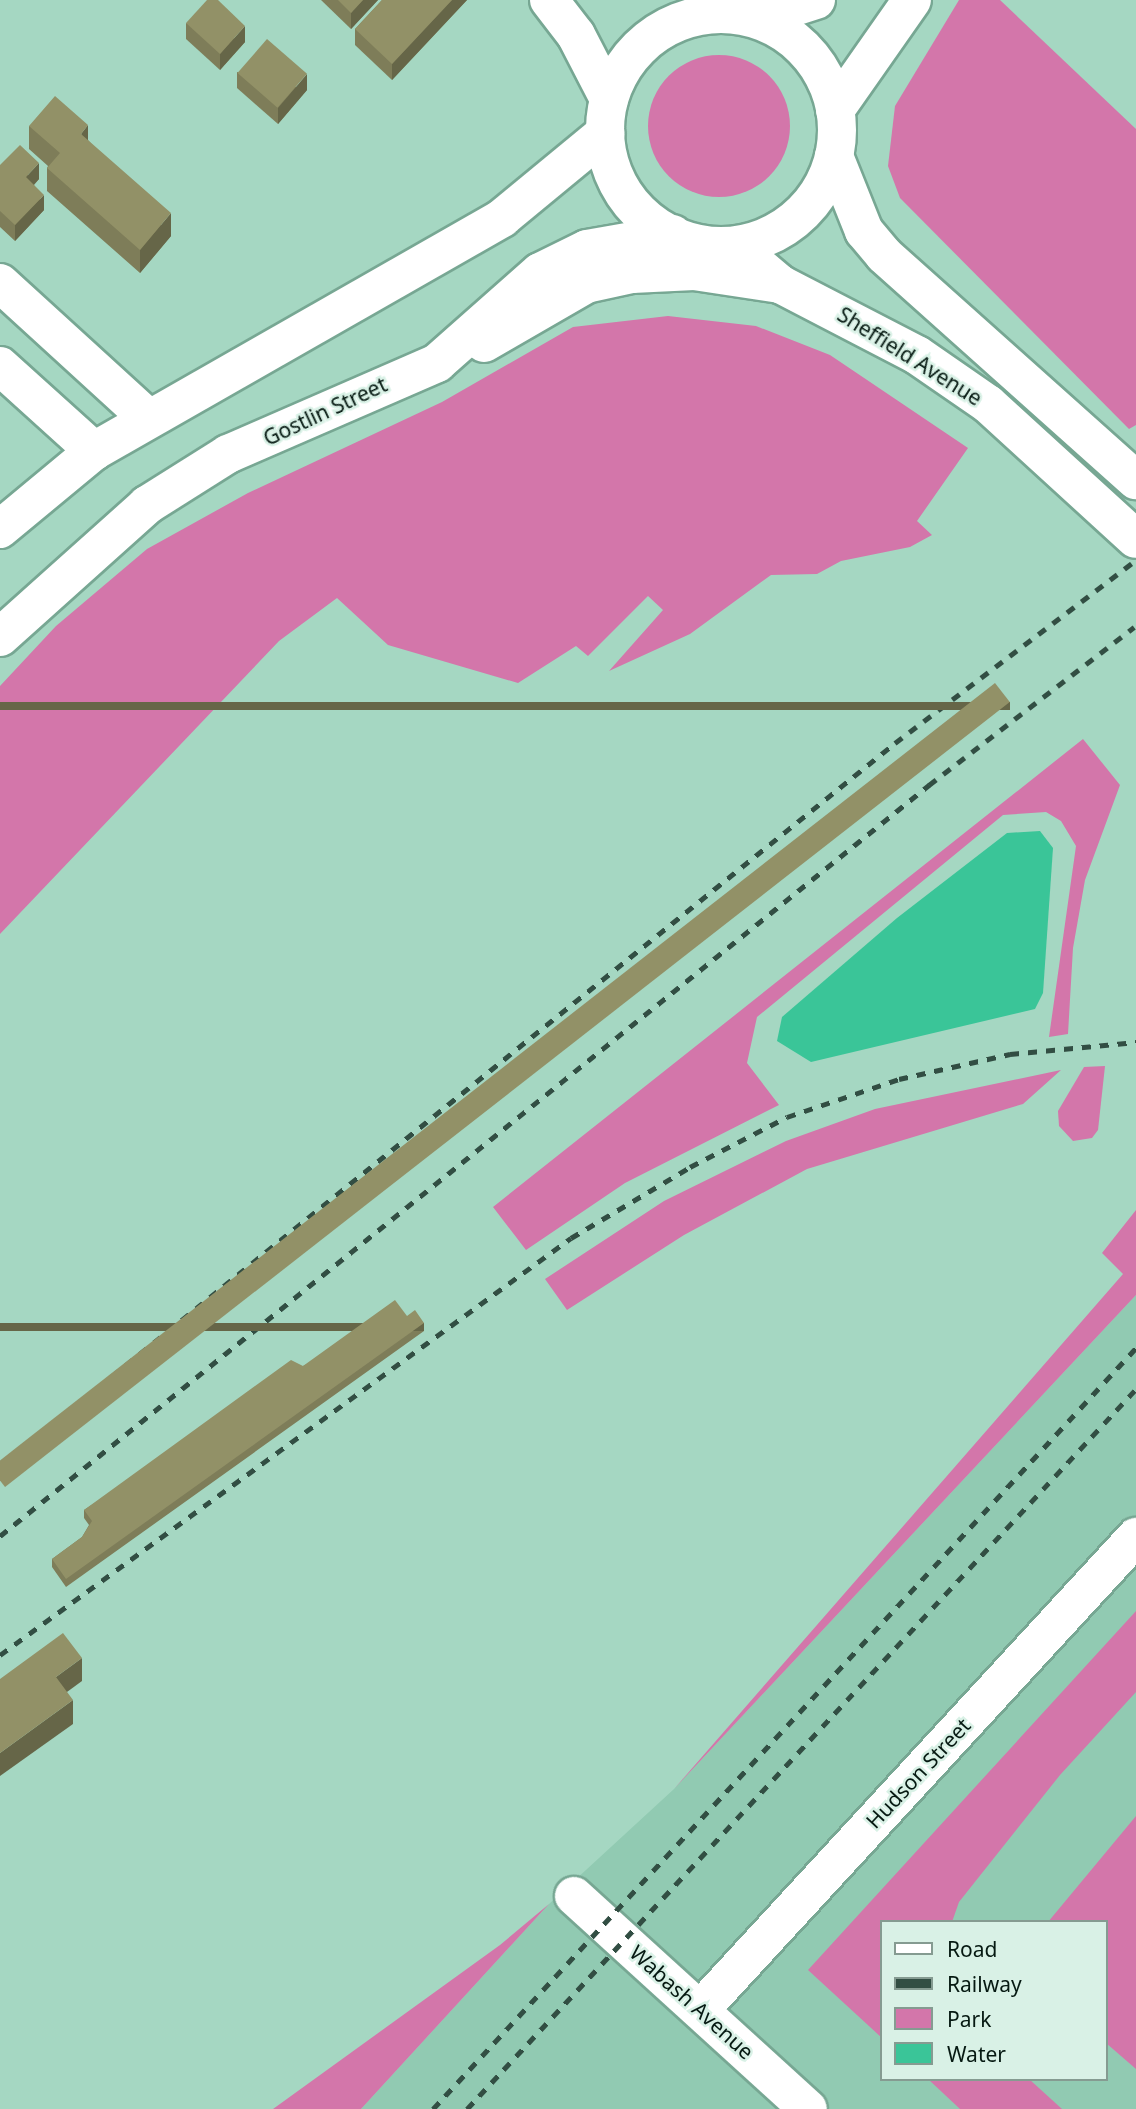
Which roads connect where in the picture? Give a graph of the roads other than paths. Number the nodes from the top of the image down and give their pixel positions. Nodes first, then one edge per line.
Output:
1 (549, 0) edge
2 (816, 0) edge
3 (912, 0) edge
4 (685, 8) edge
5 (757, 19) junction
6 (835, 110) junction
7 (607, 116) junction
8 (834, 156) junction
9 (673, 234) junction
10 (735, 246) junction
11 (0, 283) edge
12 (780, 284) junction
13 (437, 363) junction
14 (0, 366) edge
15 (148, 418) junction
16 (93, 451) junction
17 (1136, 480) edge
18 (0, 529) edge
19 (1136, 539) edge
20 (0, 637) edge
21 (1136, 1537) edge
22 (575, 1896) dead end
23 (701, 2010) junction
24 (808, 2109) edge

1 - 7 main road
2 - 5 main road
3 - 6 main road
4 - 5 main road
4 - 7 main road
5 - 6 main road
6 - 8 main road
7 - 9 main road
7 - 15 main road
8 - 10 main road
8 - 17 main road
9 - 10 main road
9 - 13 main road, Gostlin Street
10 - 12 main road, Sheffield Avenue
11 - 15 main road
12 - 13 main road
12 - 19 main road, Sheffield Avenue
13 - 20 main road, Gostlin Street
14 - 16 main road
15 - 16 main road
16 - 18 main road
21 - 23 main road, Hudson Street
22 - 23 main road, Wabash Avenue
23 - 24 main road, Wabash Avenue

